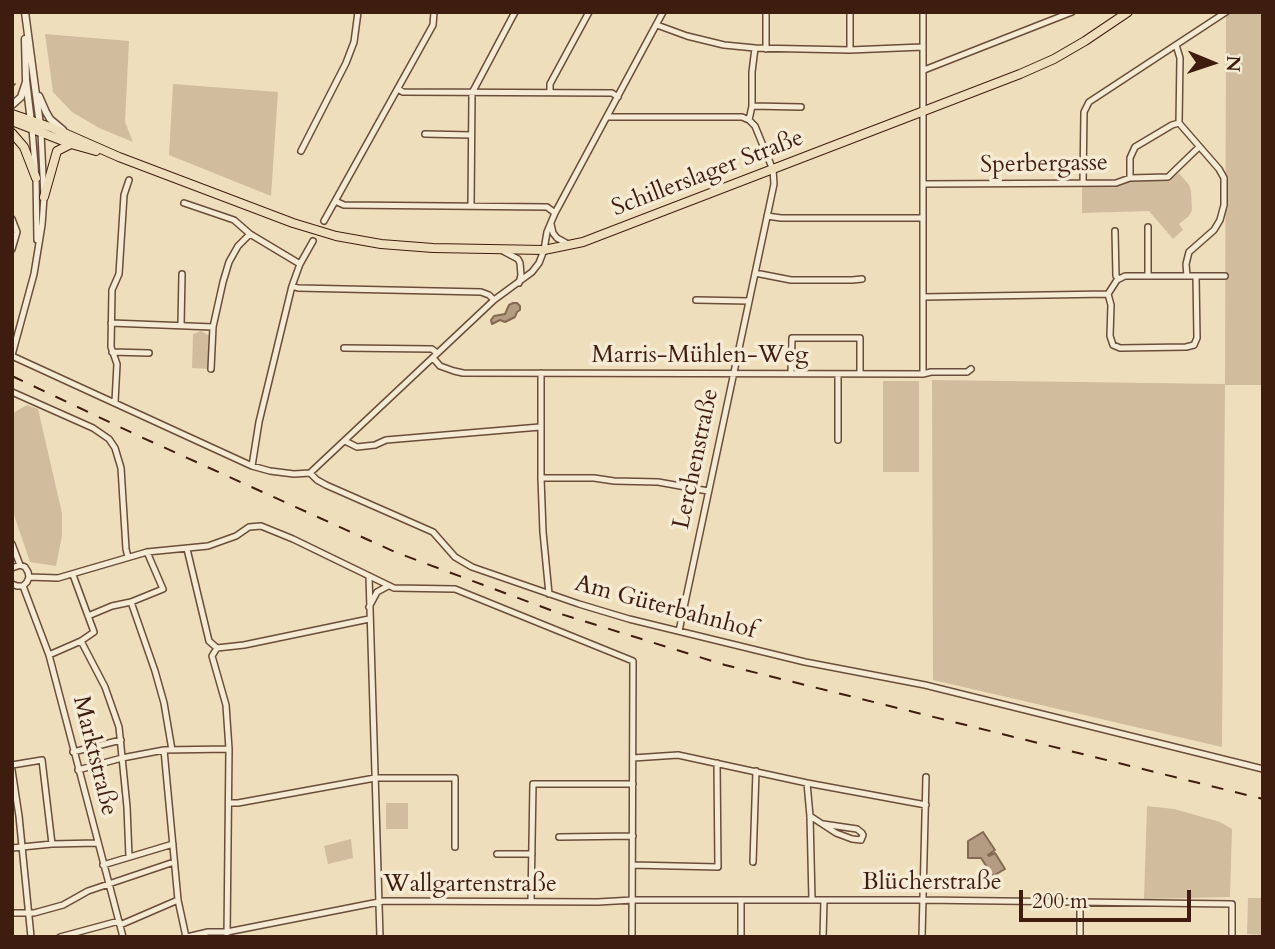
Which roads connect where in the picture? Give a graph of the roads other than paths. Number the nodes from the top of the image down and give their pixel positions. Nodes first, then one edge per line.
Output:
1 (25, 12) edge
2 (359, 12) edge
3 (434, 12) edge
4 (515, 12) edge
5 (589, 12) edge
6 (663, 12) edge
7 (766, 12) edge
8 (850, 12) edge
9 (923, 12) edge
10 (1072, 12) edge
11 (1128, 12) edge
12 (1226, 12) edge
13 (657, 25) junction
14 (1177, 45) junction
15 (922, 47) junction
16 (755, 48) junction
17 (766, 49) junction
18 (850, 50) junction
19 (924, 70) junction
20 (26, 80) junction
21 (36, 87) junction
22 (398, 89) junction
23 (550, 92) junction
24 (472, 93) junction
25 (618, 97) junction
26 (12, 105) edge
27 (752, 106) junction
28 (801, 107) dead end
29 (923, 111) junction
30 (12, 114) edge
31 (608, 117) junction
32 (749, 120) junction
33 (12, 121) edge
34 (1179, 123) junction
35 (36, 126) junction
36 (12, 133) edge
37 (425, 134) dead end
38 (471, 135) junction
39 (70, 140) junction
40 (1199, 147) junction
41 (301, 151) dead end
42 (773, 170) junction
43 (36, 178) junction
44 (1130, 178) junction
45 (129, 180) dead end
46 (1083, 183) junction
47 (924, 184) junction
48 (44, 197) junction
49 (335, 201) junction
50 (184, 203) dead end
51 (471, 206) junction
52 (555, 213) junction
53 (767, 216) junction
54 (923, 218) junction
55 (12, 219) edge
56 (324, 221) dead end
57 (551, 224) junction
58 (1148, 227) dead end
59 (1115, 231) dead end
60 (250, 234) junction
61 (313, 241) dead end
62 (570, 245) junction
63 (12, 249) edge
64 (501, 250) junction
65 (544, 250) junction
66 (37, 254) junction
67 (300, 264) junction
68 (755, 273) junction
69 (182, 274) dead end
70 (1148, 275) junction
71 (1186, 275) junction
72 (1196, 276) junction
73 (1225, 276) dead end
74 (862, 279) dead end
75 (1119, 279) junction
76 (519, 283) junction
77 (292, 286) junction
78 (1108, 294) junction
79 (923, 297) junction
80 (494, 300) junction
81 (696, 300) dead end
82 (749, 301) junction
83 (111, 323) junction
84 (181, 325) junction
85 (213, 327) junction
86 (344, 348) dead end
87 (112, 352) junction
88 (149, 353) dead end
89 (12, 355) edge
90 (435, 356) junction
91 (211, 369) dead end
92 (971, 369) dead end
93 (541, 373) junction
94 (733, 373) junction
95 (791, 373) junction
96 (838, 374) junction
97 (860, 374) junction
98 (923, 374) junction
99 (12, 392) edge
100 (115, 402) junction
101 (540, 428) junction
102 (838, 440) dead end
103 (345, 441) junction
104 (252, 466) junction
105 (310, 473) junction
106 (541, 478) junction
107 (708, 491) junction
108 (12, 544) edge
109 (187, 549) junction
110 (147, 552) junction
111 (128, 557) junction
112 (20, 565) junction
113 (12, 568) edge
114 (73, 575) junction
115 (369, 576) junction
116 (29, 577) junction
117 (12, 584) edge
118 (23, 586) junction
119 (388, 586) junction
120 (549, 594) junction
121 (131, 602) junction
122 (369, 607) junction
123 (88, 615) junction
124 (369, 619) junction
125 (679, 631) junction
126 (81, 641) junction
127 (217, 648) junction
128 (49, 655) junction
129 (121, 740) junction
130 (229, 749) junction
131 (164, 750) junction
132 (172, 750) junction
133 (73, 752) junction
134 (122, 758) junction
135 (633, 758) junction
136 (717, 763) junction
137 (12, 768) edge
138 (1263, 769) edge
139 (78, 770) junction
140 (756, 771) junction
141 (926, 777) dead end
142 (375, 778) junction
143 (807, 783) junction
144 (633, 785) junction
145 (14, 792) edge
146 (229, 803) junction
147 (926, 806) junction
148 (810, 816) junction
149 (823, 824) junction
150 (633, 836) junction
151 (559, 837) dead end
152 (97, 843) junction
153 (52, 844) junction
154 (173, 844) junction
155 (22, 847) junction
156 (455, 847) dead end
157 (12, 848) edge
158 (497, 853) dead end
159 (532, 855) junction
160 (130, 857) junction
161 (174, 862) junction
162 (753, 862) dead end
163 (103, 865) junction
164 (633, 865) junction
165 (109, 885) junction
166 (178, 900) junction
167 (632, 900) junction
168 (741, 900) junction
169 (812, 900) junction
170 (824, 900) junction
171 (923, 900) junction
172 (531, 901) junction
173 (379, 902) junction
174 (1080, 902) junction
175 (12, 913) edge
176 (29, 913) junction
177 (119, 923) junction
178 (227, 934) edge
179 (31, 937) edge
180 (60, 937) edge
181 (123, 937) edge
182 (186, 937) edge
183 (380, 937) edge
184 (632, 937) edge
185 (741, 937) edge
186 (823, 937) edge
187 (922, 937) edge
188 (1080, 937) edge
189 (1232, 937) edge

1 - 20 street
1 - 21 street
2 - 41 street
3 - 22 street
4 - 24 street
5 - 23 street
6 - 13 street
7 - 17 street
8 - 18 street
9 - 15 street
10 - 19 street
11 - 29 main road, Schillerslager Straße
12 - 14 street
13 - 16 street
13 - 25 street
14 - 34 street
14 - 46 street
15 - 18 street
15 - 19 street
16 - 17 street
16 - 27 street
17 - 18 street
19 - 29 street
20 - 26 street
20 - 35 street
21 - 35 street
21 - 39 street
22 - 24 street
22 - 49 street
23 - 24 street
23 - 25 street
24 - 38 street
25 - 31 street
27 - 28 street
27 - 32 street
29 - 42 main road, Schillerslager Straße
29 - 47 street
30 - 35 main road
31 - 32 street
31 - 52 street
32 - 42 street
33 - 35 main road
34 - 40 street
34 - 44 street, Sperbergasse
35 - 39 main road, Schillerslager Straße
35 - 43 street
35 - 48 street
36 - 43 main road
37 - 38 street
38 - 51 street
39 - 48 main road
39 - 64 main road, Schillerslager Straße
40 - 44 street
40 - 71 street
42 - 53 street, Lerchenstraße
42 - 62 main road, Schillerslager Straße
43 - 66 street
44 - 46 street, Sperbergasse
45 - 83 street
46 - 47 street, Sperbergasse
47 - 54 street
48 - 66 street
49 - 51 street
49 - 56 street
50 - 60 street
51 - 52 street
52 - 57 street
53 - 54 street
53 - 68 street, Lerchenstraße
54 - 79 street
55 - 63 street
57 - 62 street
57 - 65 street
58 - 70 street
59 - 75 street
60 - 67 street
60 - 85 street
61 - 67 street
62 - 65 main road, Schillerslager Straße
64 - 65 main road, Schillerslager Straße
64 - 76 street
65 - 76 street
66 - 89 street
67 - 77 street
68 - 74 street
68 - 82 street, Lerchenstraße
69 - 84 street
70 - 71 street
70 - 75 street
71 - 72 street
72 - 73 street
72 - 78 street
75 - 78 street
76 - 80 street
77 - 80 street
77 - 104 street
78 - 79 street
79 - 98 street
80 - 90 street
81 - 82 street
82 - 94 street, Lerchenstraße
83 - 84 street
83 - 87 street
84 - 85 street
85 - 91 street
86 - 90 street, Marris-Mühlen-Weg
87 - 88 street
87 - 100 street
89 - 100 street
90 - 93 street, Marris-Mühlen-Weg
90 - 103 street
92 - 98 street, Marris-Mühlen-Weg
93 - 94 street, Marris-Mühlen-Weg
93 - 101 street
94 - 95 street, Marris-Mühlen-Weg
94 - 107 street, Lerchenstraße
95 - 96 street, Marris-Mühlen-Weg
95 - 97 street
96 - 97 street, Marris-Mühlen-Weg
96 - 102 street
97 - 98 street, Marris-Mühlen-Weg
99 - 111 street
100 - 104 street
101 - 103 street
101 - 106 street
103 - 105 street
104 - 105 street
105 - 120 street, Am Güterbahnhof
106 - 107 street
106 - 120 street
107 - 125 street, Lerchenstraße
108 - 112 street
109 - 110 street
109 - 115 street
109 - 127 street
110 - 111 street
110 - 121 street
111 - 114 street
112 - 113 street
112 - 116 street
114 - 116 street
114 - 123 street
115 - 119 street
115 - 122 street
116 - 118 street
117 - 118 street
118 - 128 street, Marktstraße
119 - 122 street
119 - 135 street
120 - 125 street, Am Güterbahnhof
121 - 123 street
121 - 132 street
122 - 124 street
123 - 126 street
124 - 127 street
124 - 142 street
125 - 138 street, Am Güterbahnhof
126 - 128 street
126 - 129 street
127 - 130 street
128 - 133 street, Marktstraße
129 - 133 street
129 - 134 street
130 - 132 street
130 - 146 street
131 - 132 street
131 - 134 street
131 - 154 street
133 - 139 street, Marktstraße
134 - 139 street
134 - 160 street
135 - 136 street
135 - 144 street
136 - 140 street
136 - 164 street
137 - 145 street
137 - 153 street
139 - 152 street, Marktstraße
140 - 143 street
140 - 162 street
141 - 147 street
142 - 146 street
142 - 156 street
142 - 173 street
143 - 147 street
143 - 148 street
144 - 150 street
144 - 159 street
145 - 155 street
146 - 178 street
147 - 171 street
148 - 149 street
148 - 169 street
149 - 149 street
150 - 151 street
150 - 164 street
152 - 153 street
152 - 163 street, Marktstraße
153 - 155 street
154 - 160 street
154 - 161 street
155 - 157 street
155 - 176 street
158 - 159 street
159 - 172 street
160 - 163 street
161 - 165 street
161 - 166 street
163 - 165 street, Marktstraße
164 - 167 street
165 - 176 street
165 - 177 street, Marktstraße
166 - 177 street
166 - 182 street
167 - 168 street, Blücherstraße
167 - 172 street, Wallgartenstraße
167 - 184 street
168 - 169 street, Blücherstraße
168 - 185 street
169 - 170 street, Blücherstraße
170 - 171 street, Blücherstraße
170 - 186 street
171 - 174 street, Blücherstraße
171 - 187 street
172 - 173 street, Wallgartenstraße
173 - 178 street, Wallgartenstraße
173 - 183 street
174 - 188 street
174 - 189 street, Blücherstraße
175 - 176 street
176 - 179 street
177 - 180 street
177 - 181 street, Marktstraße
178 - 182 street, Wallgartenstraße

